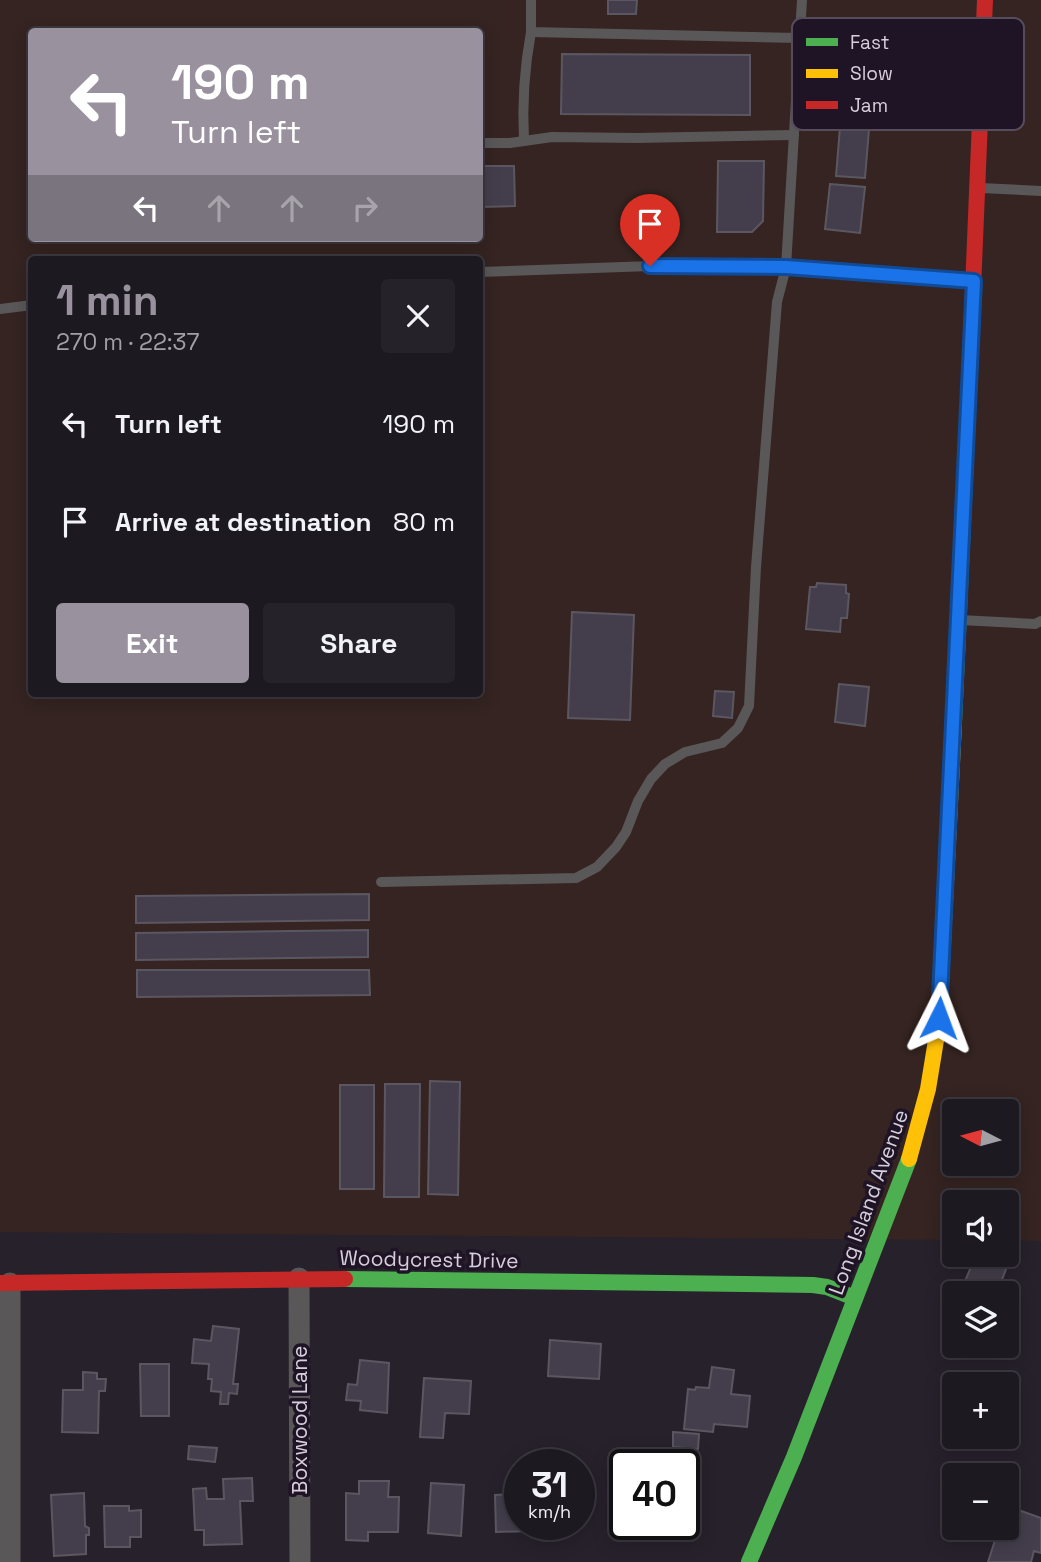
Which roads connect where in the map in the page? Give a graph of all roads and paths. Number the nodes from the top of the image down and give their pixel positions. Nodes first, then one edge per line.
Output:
1 (531, 0) edge
2 (802, 0) edge
3 (985, 0) edge
4 (801, 18) edge
5 (984, 18) edge
6 (531, 33) junction
7 (792, 37) edge
8 (794, 130) edge
9 (980, 130) edge
10 (794, 135) junction
11 (524, 141) junction
12 (483, 143) edge
13 (978, 188) junction
14 (1041, 191) edge
15 (786, 267) junction
16 (483, 272) edge
17 (974, 281) junction
18 (28, 306) edge
19 (0, 309) edge
20 (957, 620) junction
21 (1041, 621) edge
22 (381, 883) dead end
23 (299, 1278) junction
24 (5, 1283) edge
25 (855, 1298) junction
26 (10, 1562) edge
27 (300, 1562) edge
28 (749, 1562) edge

1 - 6 lane
2 - 4 lane
3 - 5 street, Long Island Avenue
6 - 7 lane
6 - 11 lane
8 - 10 lane
9 - 13 street, Long Island Avenue
10 - 11 lane
10 - 15 lane
11 - 12 lane
13 - 14 lane
13 - 17 street, Long Island Avenue
15 - 16 lane
15 - 17 lane
15 - 22 lane
17 - 20 street, Long Island Avenue
18 - 19 lane
20 - 21 lane
20 - 25 street, Long Island Avenue
23 - 24 street, Woodycrest Drive
23 - 25 street, Woodycrest Drive
23 - 27 street, Boxwood Lane
24 - 26 street
25 - 28 street, Long Island Avenue

